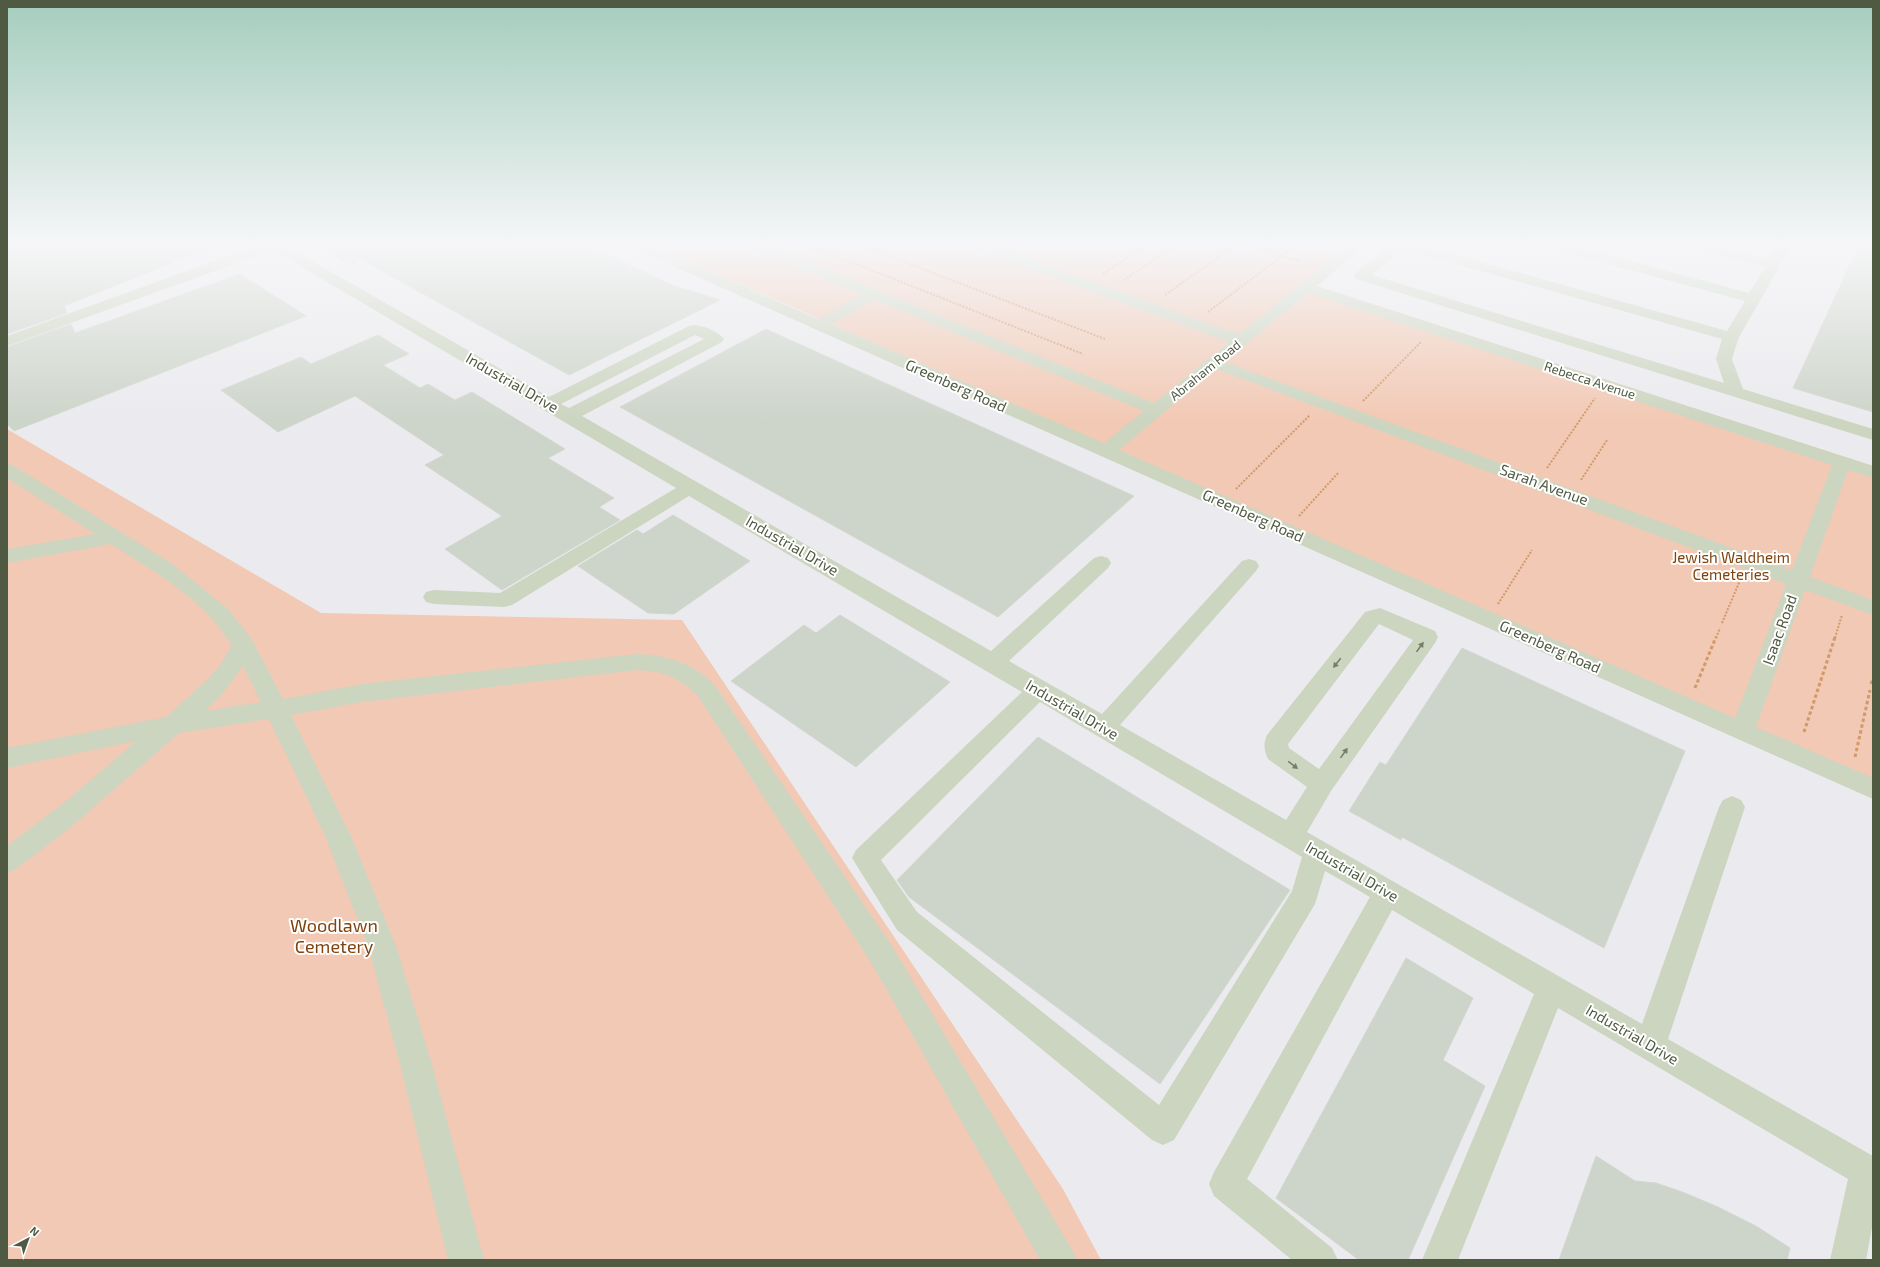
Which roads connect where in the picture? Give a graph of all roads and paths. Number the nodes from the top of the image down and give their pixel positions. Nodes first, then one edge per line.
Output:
1 (114, 302) edge
2 (373, 302) edge
3 (766, 302) edge
4 (859, 302) edge
5 (894, 302) edge
6 (953, 302) edge
7 (1007, 302) edge
8 (1135, 302) edge
9 (1156, 302) edge
10 (1221, 302) edge
11 (1289, 302) edge
12 (1349, 302) edge
13 (1446, 302) edge
14 (1609, 302) edge
15 (1752, 302) edge
16 (1149, 307) junction
17 (1193, 323) junction
18 (818, 325) junction
19 (1435, 330) junction
20 (1731, 337) junction
21 (1105, 340) dead end
22 (7, 341) edge
23 (1242, 341) junction
24 (1083, 354) dead end
25 (1214, 363) junction
26 (1605, 385) junction
27 (1735, 391) junction
28 (1323, 402) junction
29 (548, 404) junction
30 (1156, 410) junction
31 (1353, 414) junction
32 (568, 416) junction
33 (1873, 435) edge
34 (1607, 440) dead end
35 (1106, 451) junction
36 (1842, 462) junction
37 (1339, 472) dead end
38 (1873, 472) edge
39 (10, 476) edge
40 (1537, 482) junction
41 (690, 486) junction
42 (1568, 494) junction
43 (1222, 502) junction
44 (1286, 530) junction
45 (114, 537) junction
46 (1532, 550) dead end
47 (7, 556) edge
48 (1748, 561) junction
49 (1101, 563) dead end
50 (1249, 566) dead end
51 (1798, 580) junction
52 (434, 597) dead end
53 (1847, 598) junction
54 (1873, 608) edge
55 (1488, 620) junction
56 (1722, 623) dead end
57 (1720, 628) dead end
58 (242, 644) junction
59 (992, 663) junction
60 (1873, 678) edge
61 (1871, 684) dead end
62 (1038, 690) junction
63 (1870, 690) dead end
64 (1686, 707) junction
65 (276, 709) junction
66 (171, 725) junction
67 (1103, 728) junction
68 (1742, 732) junction
69 (1804, 732) dead end
70 (7, 758) edge
71 (1850, 779) junction
72 (1322, 784) junction
73 (1873, 789) edge
74 (1732, 807) dead end
75 (1290, 836) junction
76 (1317, 852) junction
77 (7, 861) edge
78 (1387, 892) junction
79 (1551, 988) junction
80 (1650, 1046) junction
81 (1870, 1173) edge
82 (466, 1260) edge
83 (1059, 1260) edge
84 (1320, 1260) edge
85 (1440, 1260) edge
86 (1848, 1260) edge

1 - 22 street
2 - 29 street, Industrial Drive
3 - 18 street, Greenberg Road
4 - 18 street
5 - 30 street
6 - 24 path
7 - 21 path
8 - 16 street
9 - 16 path
10 - 17 path
11 - 23 street, Abraham Road
12 - 19 street, Rebecca Avenue
13 - 27 street
14 - 20 street
15 - 20 street
16 - 17 street
17 - 23 street
18 - 35 street, Greenberg Road
19 - 26 street, Rebecca Avenue
19 - 31 path
20 - 27 street
23 - 25 street, Abraham Road
25 - 28 street, Sarah Avenue
25 - 30 street, Abraham Road
26 - 36 street, Rebecca Avenue
26 - 40 path
27 - 33 street
28 - 31 street, Sarah Avenue
28 - 43 path
29 - 32 street, Industrial Drive
29 - 32 street
30 - 35 street, Abraham Road
31 - 40 street, Sarah Avenue
32 - 41 street, Industrial Drive
34 - 42 path
35 - 43 street, Greenberg Road
36 - 38 street, Rebecca Avenue
36 - 51 street, Isaac Road
37 - 44 path
39 - 45 street
40 - 42 street, Sarah Avenue
41 - 52 street
41 - 59 street, Industrial Drive
42 - 48 street, Sarah Avenue
43 - 44 street, Greenberg Road
44 - 55 street, Greenberg Road
45 - 47 street
45 - 58 street
46 - 55 path
48 - 51 street, Sarah Avenue
48 - 56 path
49 - 59 street
50 - 67 street
51 - 53 street, Sarah Avenue
51 - 68 street, Isaac Road
53 - 54 street, Sarah Avenue
53 - 69 path
55 - 64 street, Greenberg Road
57 - 64 path
58 - 65 street
58 - 66 street
59 - 62 street, Industrial Drive
60 - 61 path
62 - 67 street, Industrial Drive
62 - 76 street
63 - 71 path
64 - 68 street, Greenberg Road
65 - 66 street
65 - 82 street
65 - 83 street
66 - 70 street
66 - 77 street
67 - 75 street, Industrial Drive
68 - 71 street, Greenberg Road
71 - 73 street, Greenberg Road
72 -> 72 street
72 - 75 street
74 - 80 street
75 - 76 street, Industrial Drive
76 - 78 street, Industrial Drive
78 - 79 street, Industrial Drive
78 - 84 street
79 - 80 street, Industrial Drive
79 - 85 street
80 - 81 street, Industrial Drive
81 - 86 street

